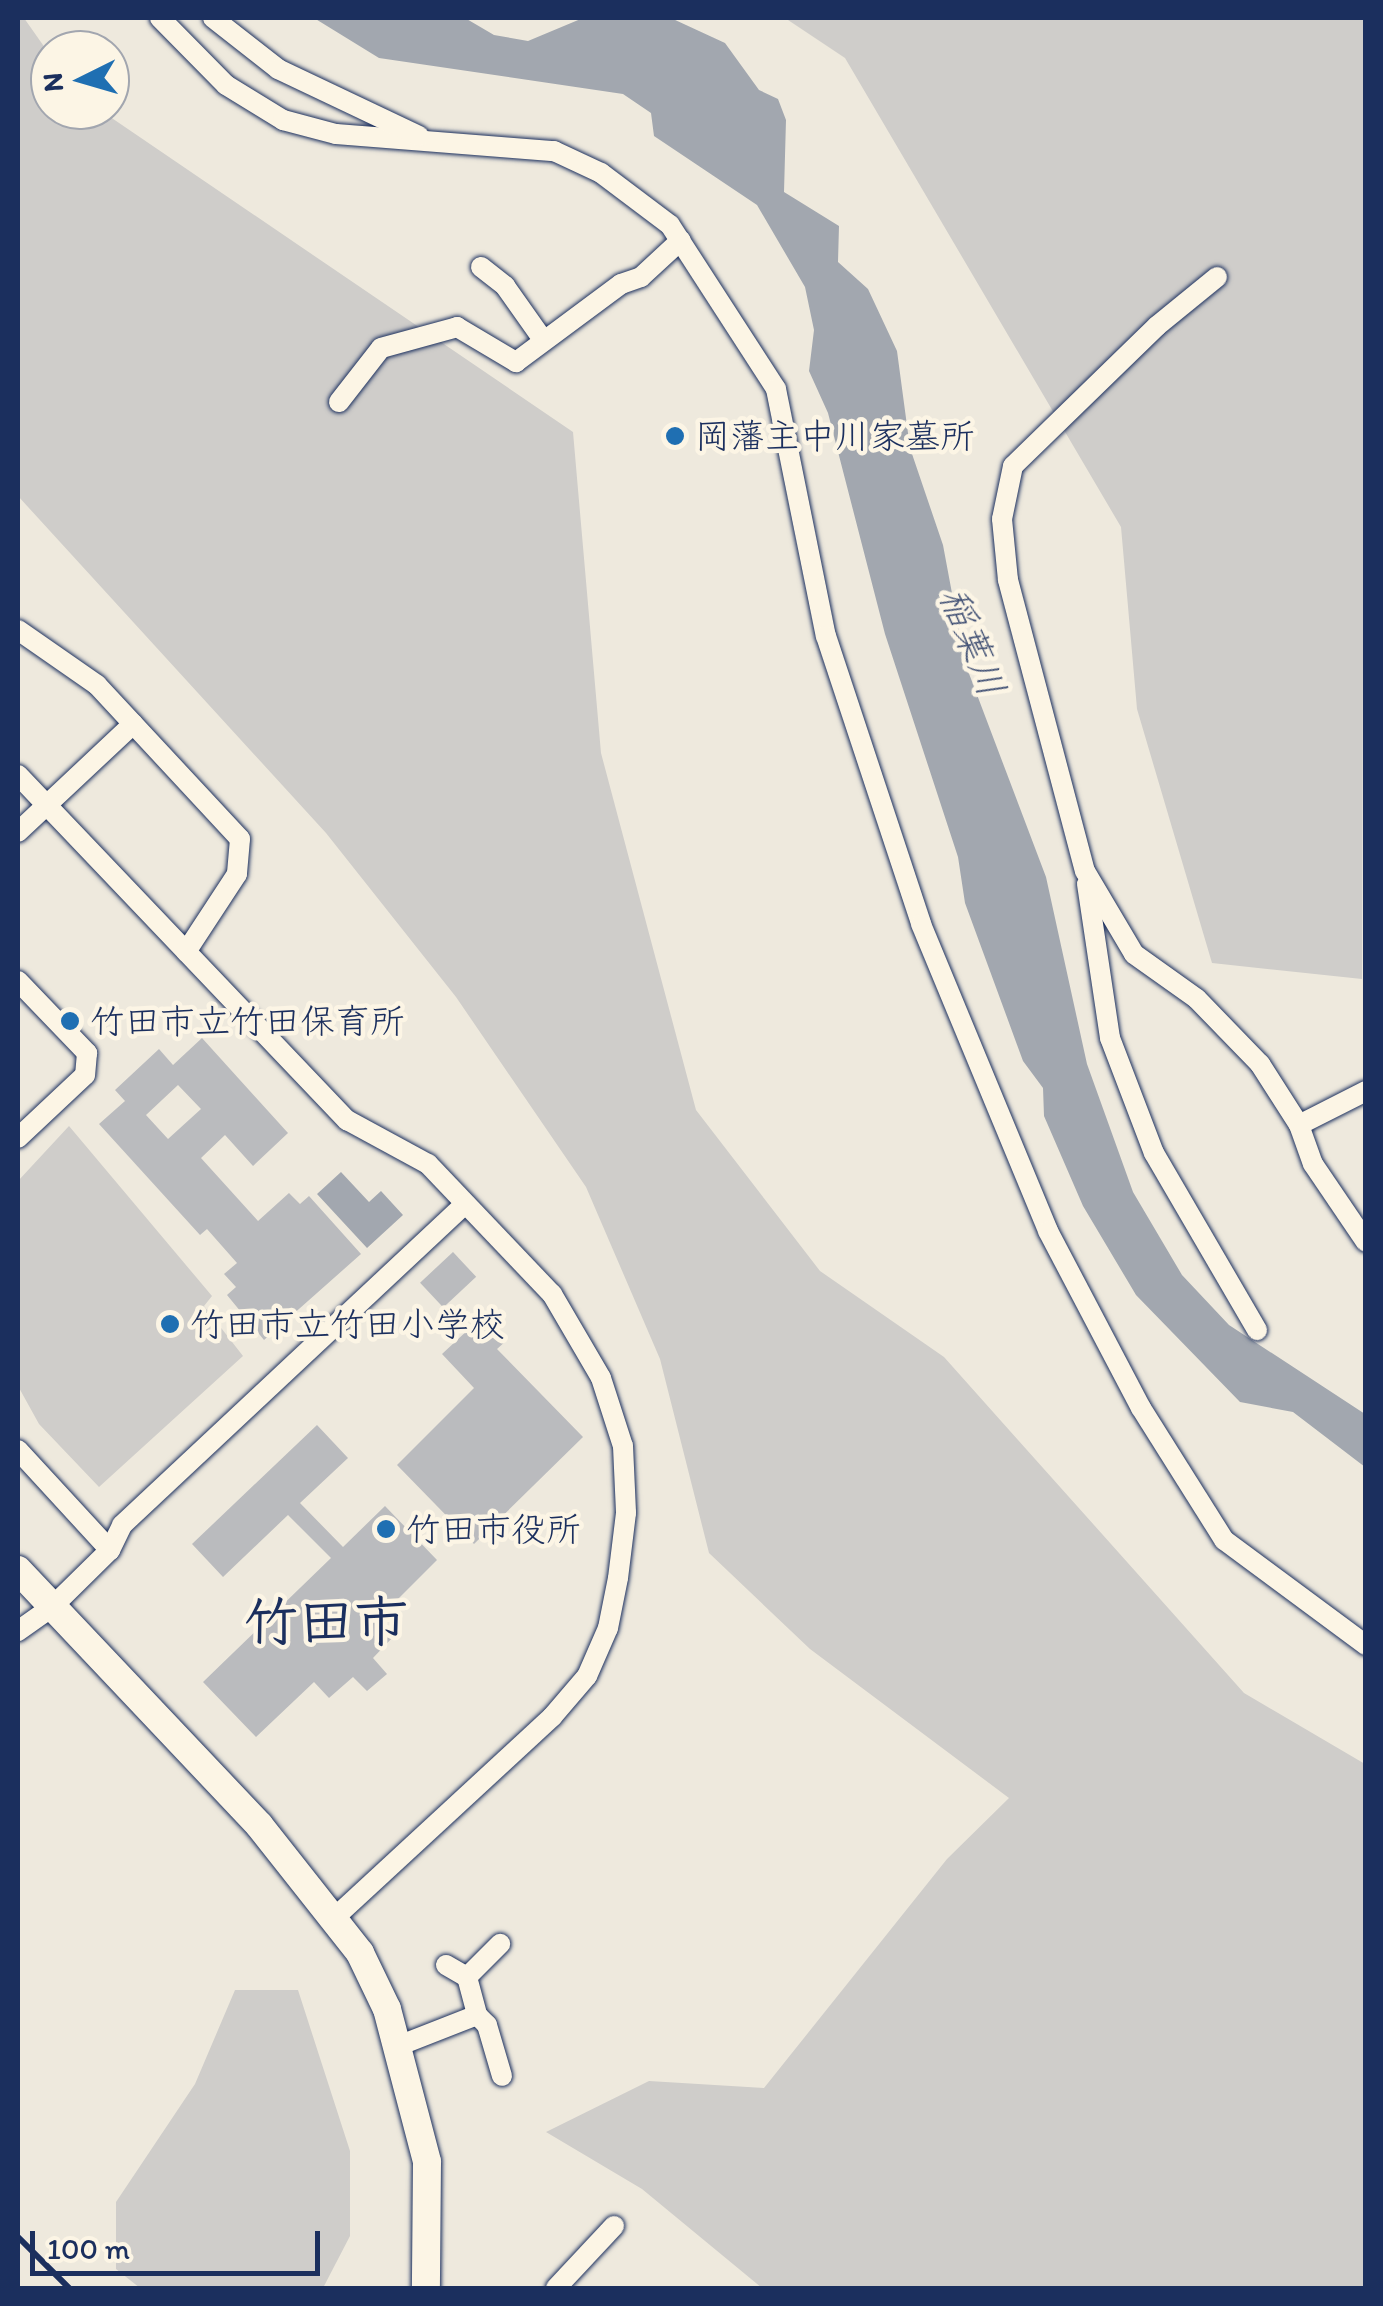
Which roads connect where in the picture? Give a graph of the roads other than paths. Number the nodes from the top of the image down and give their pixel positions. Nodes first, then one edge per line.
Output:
1 (160, 18) edge
2 (213, 18) edge
3 (434, 143) junction
4 (681, 240) junction
5 (482, 267) dead end
6 (1218, 277) dead end
7 (544, 341) junction
8 (338, 402) dead end
9 (18, 630) edge
10 (133, 724) junction
11 (18, 775) edge
12 (47, 806) junction
13 (18, 832) edge
14 (1085, 870) junction
15 (186, 952) junction
16 (18, 981) edge
17 (1366, 1091) edge
18 (1299, 1124) junction
19 (18, 1138) edge
20 (465, 1204) junction
21 (1366, 1242) edge
22 (1257, 1330) dead end
23 (18, 1450) edge
24 (110, 1550) junction
25 (18, 1570) edge
26 (52, 1607) junction
27 (18, 1631) edge
28 (1366, 1646) edge
29 (335, 1917) junction
30 (500, 1944) dead end
31 (446, 1965) dead end
32 (467, 1977) junction
33 (477, 2015) junction
34 (398, 2046) junction
35 (502, 2076) dead end
36 (614, 2226) dead end
37 (426, 2288) edge
38 (556, 2288) edge

1 - 3 street
2 - 3 street
3 - 4 street
4 - 7 street
4 - 28 street
5 - 7 street
6 - 14 street
7 - 8 street
9 - 10 street
10 - 12 street
10 - 15 street
11 - 12 street
12 - 13 street
12 - 15 street
14 - 18 street
14 - 22 street
15 - 20 street
16 - 19 street
17 - 18 street
18 - 21 street
20 - 24 street
20 - 29 street
23 - 24 street
24 - 26 street
25 - 26 street
26 - 27 street
26 - 29 street
29 - 34 street
30 - 32 street
31 - 32 street
32 - 33 street
33 - 34 street
33 - 35 street
34 - 37 street
36 - 38 street

